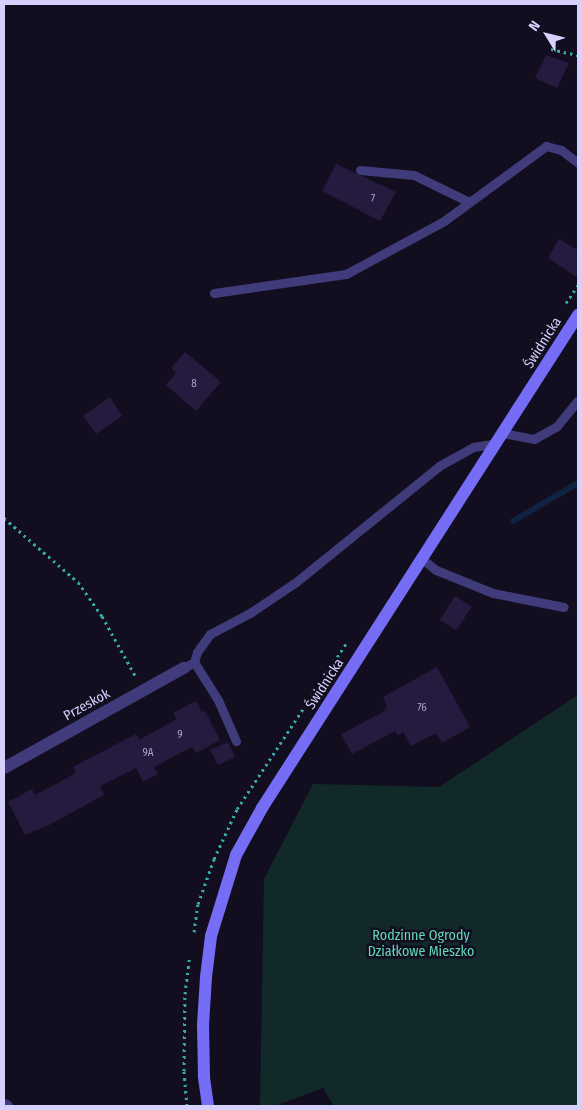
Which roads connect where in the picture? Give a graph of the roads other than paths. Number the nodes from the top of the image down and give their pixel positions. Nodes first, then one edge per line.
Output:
1 (578, 163) edge
2 (360, 170) dead end
3 (469, 202) junction
4 (214, 293) dead end
5 (578, 315) edge
6 (578, 400) edge
7 (500, 438) junction
8 (422, 559) junction
9 (564, 607) dead end
10 (189, 665) junction
11 (236, 741) dead end
12 (4, 768) edge
13 (208, 1106) edge

1 - 3 lane
2 - 3 lane
3 - 4 lane
5 - 7 main road, Świdnicka
6 - 7 lane
7 - 8 main road, Świdnicka
7 - 10 lane
8 - 9 lane
8 - 13 main road, Świdnicka
10 - 11 lane
10 - 12 street, Przeskok

